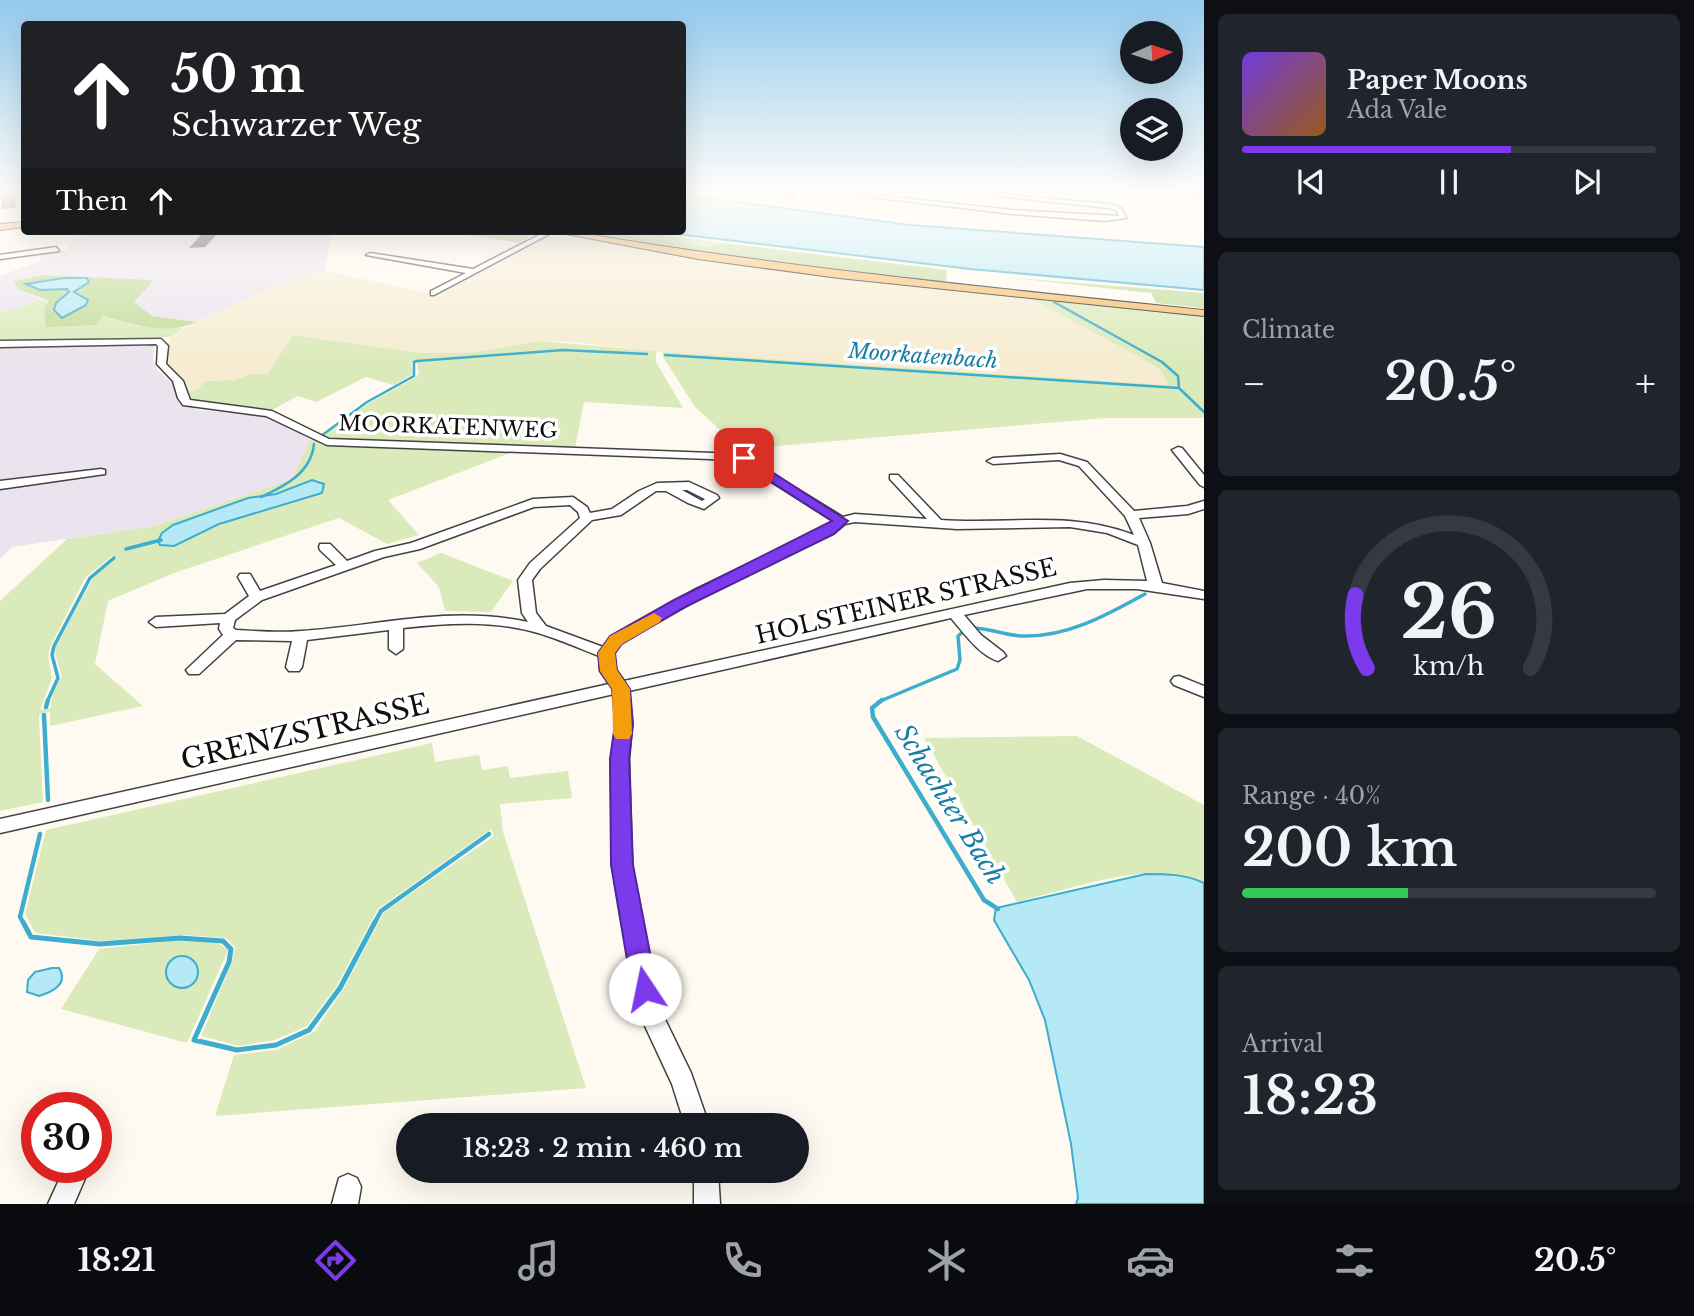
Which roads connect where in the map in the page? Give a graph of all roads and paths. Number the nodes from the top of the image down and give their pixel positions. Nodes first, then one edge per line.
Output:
1 (55, 249) edge
2 (518, 249) edge
3 (657, 249) edge
4 (370, 255) dead end
5 (0, 257) edge
6 (475, 272) junction
7 (434, 293) dead end
8 (1204, 313) edge
9 (0, 345) edge
10 (1178, 450) dead end
11 (992, 461) dead end
12 (101, 472) dead end
13 (894, 477) dead end
14 (1204, 483) edge
15 (0, 485) edge
16 (657, 487) dead end
17 (1204, 505) edge
18 (1131, 515) junction
19 (587, 517) junction
20 (841, 521) junction
21 (938, 524) junction
22 (1144, 542) junction
23 (325, 547) dead end
24 (344, 566) junction
25 (244, 577) dead end
26 (1155, 584) junction
27 (1204, 595) edge
28 (257, 597) junction
29 (228, 618) junction
30 (156, 622) dead end
31 (964, 623) junction
32 (396, 624) junction
33 (541, 629) junction
34 (232, 635) junction
35 (300, 636) junction
36 (396, 649) dead end
37 (606, 653) junction
38 (998, 656) dead end
39 (294, 667) dead end
40 (194, 670) dead end
41 (1179, 681) dead end
42 (621, 689) junction
43 (1204, 692) edge
44 (0, 827) edge
45 (693, 1113) edge
46 (71, 1183) edge
47 (706, 1183) edge
48 (61, 1204) edge
49 (707, 1204) edge

1 - 5 street
2 - 6 street
3 - 8 main road
4 - 6 street
6 - 7 street
9 - 20 street, MOORKATENWEG
10 - 14 street
11 - 18 street
12 - 15 street
13 - 21 street
16 - 19 street
17 - 18 street
18 - 22 street
19 - 24 street
19 - 33 street
20 - 21 street
20 - 37 street
21 - 22 street
22 - 26 street
23 - 24 street
24 - 28 street
25 - 28 street
26 - 27 street, HOLSTEINER STRASSE
26 - 31 street, HOLSTEINER STRASSE
28 - 29 street
29 - 30 street
29 - 34 street
31 - 38 street
31 - 42 street, HOLSTEINER STRASSE
32 - 33 street
32 - 35 street
32 - 36 street
33 - 37 street
34 - 35 street
34 - 40 street
35 - 39 street
37 - 42 street
41 - 43 street
42 - 44 street, GRENZSTRASSE
42 - 45 street
46 - 48 street
47 - 49 street

